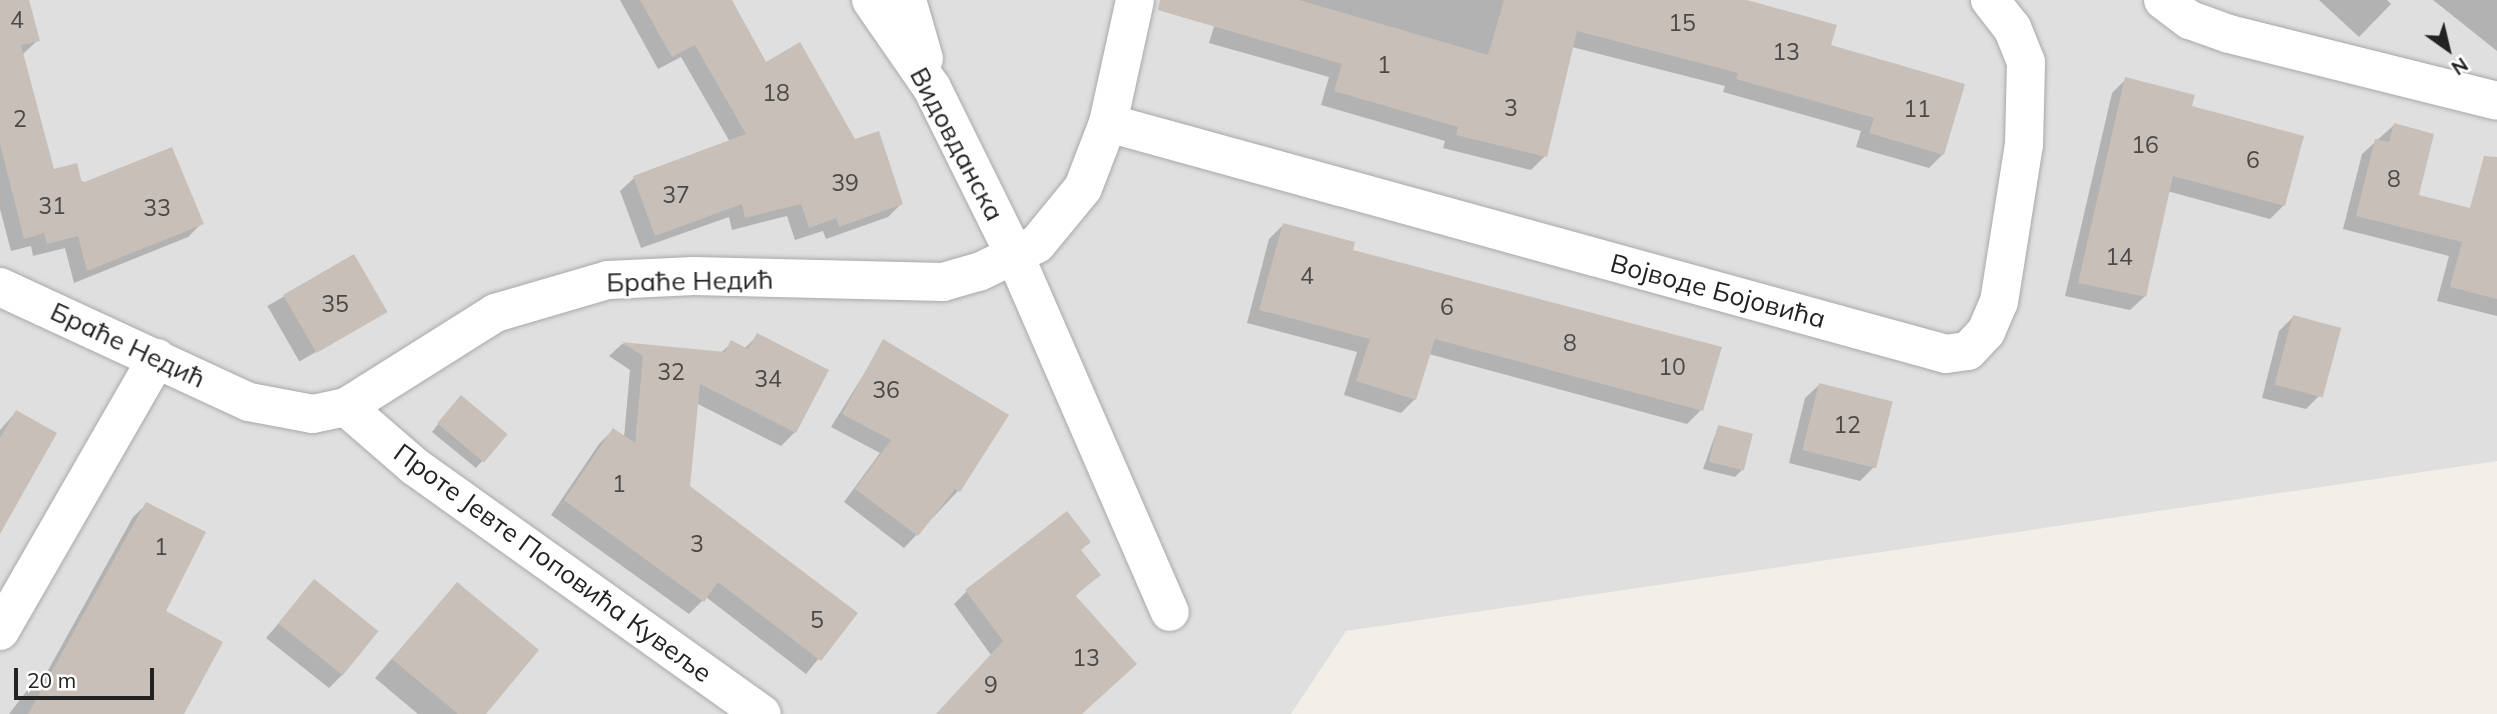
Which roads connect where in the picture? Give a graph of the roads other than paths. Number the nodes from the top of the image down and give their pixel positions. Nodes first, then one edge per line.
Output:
1 (871, 0) edge
2 (907, 0) edge
3 (1135, 0) edge
4 (1990, 0) edge
5 (2163, 0) edge
6 (933, 88) junction
7 (2497, 101) edge
8 (1108, 123) junction
9 (1015, 256) junction
10 (0, 287) edge
11 (157, 358) junction
12 (346, 407) junction
13 (1170, 612) dead end
14 (0, 631) edge
15 (762, 714) edge

1 - 6 street, Видовданска
2 - 6 street
3 - 8 street, Браће Недић
4 - 8 street, Војводе Бојовића
5 - 7 street
6 - 9 street, Видовданска
8 - 9 street, Браће Недић
9 - 12 street, Браће Недић
9 - 13 street
10 - 11 street, Браће Недић
11 - 12 street, Браће Недић
11 - 14 street
12 - 15 street, Проте Јевте Поповића Кувеље

